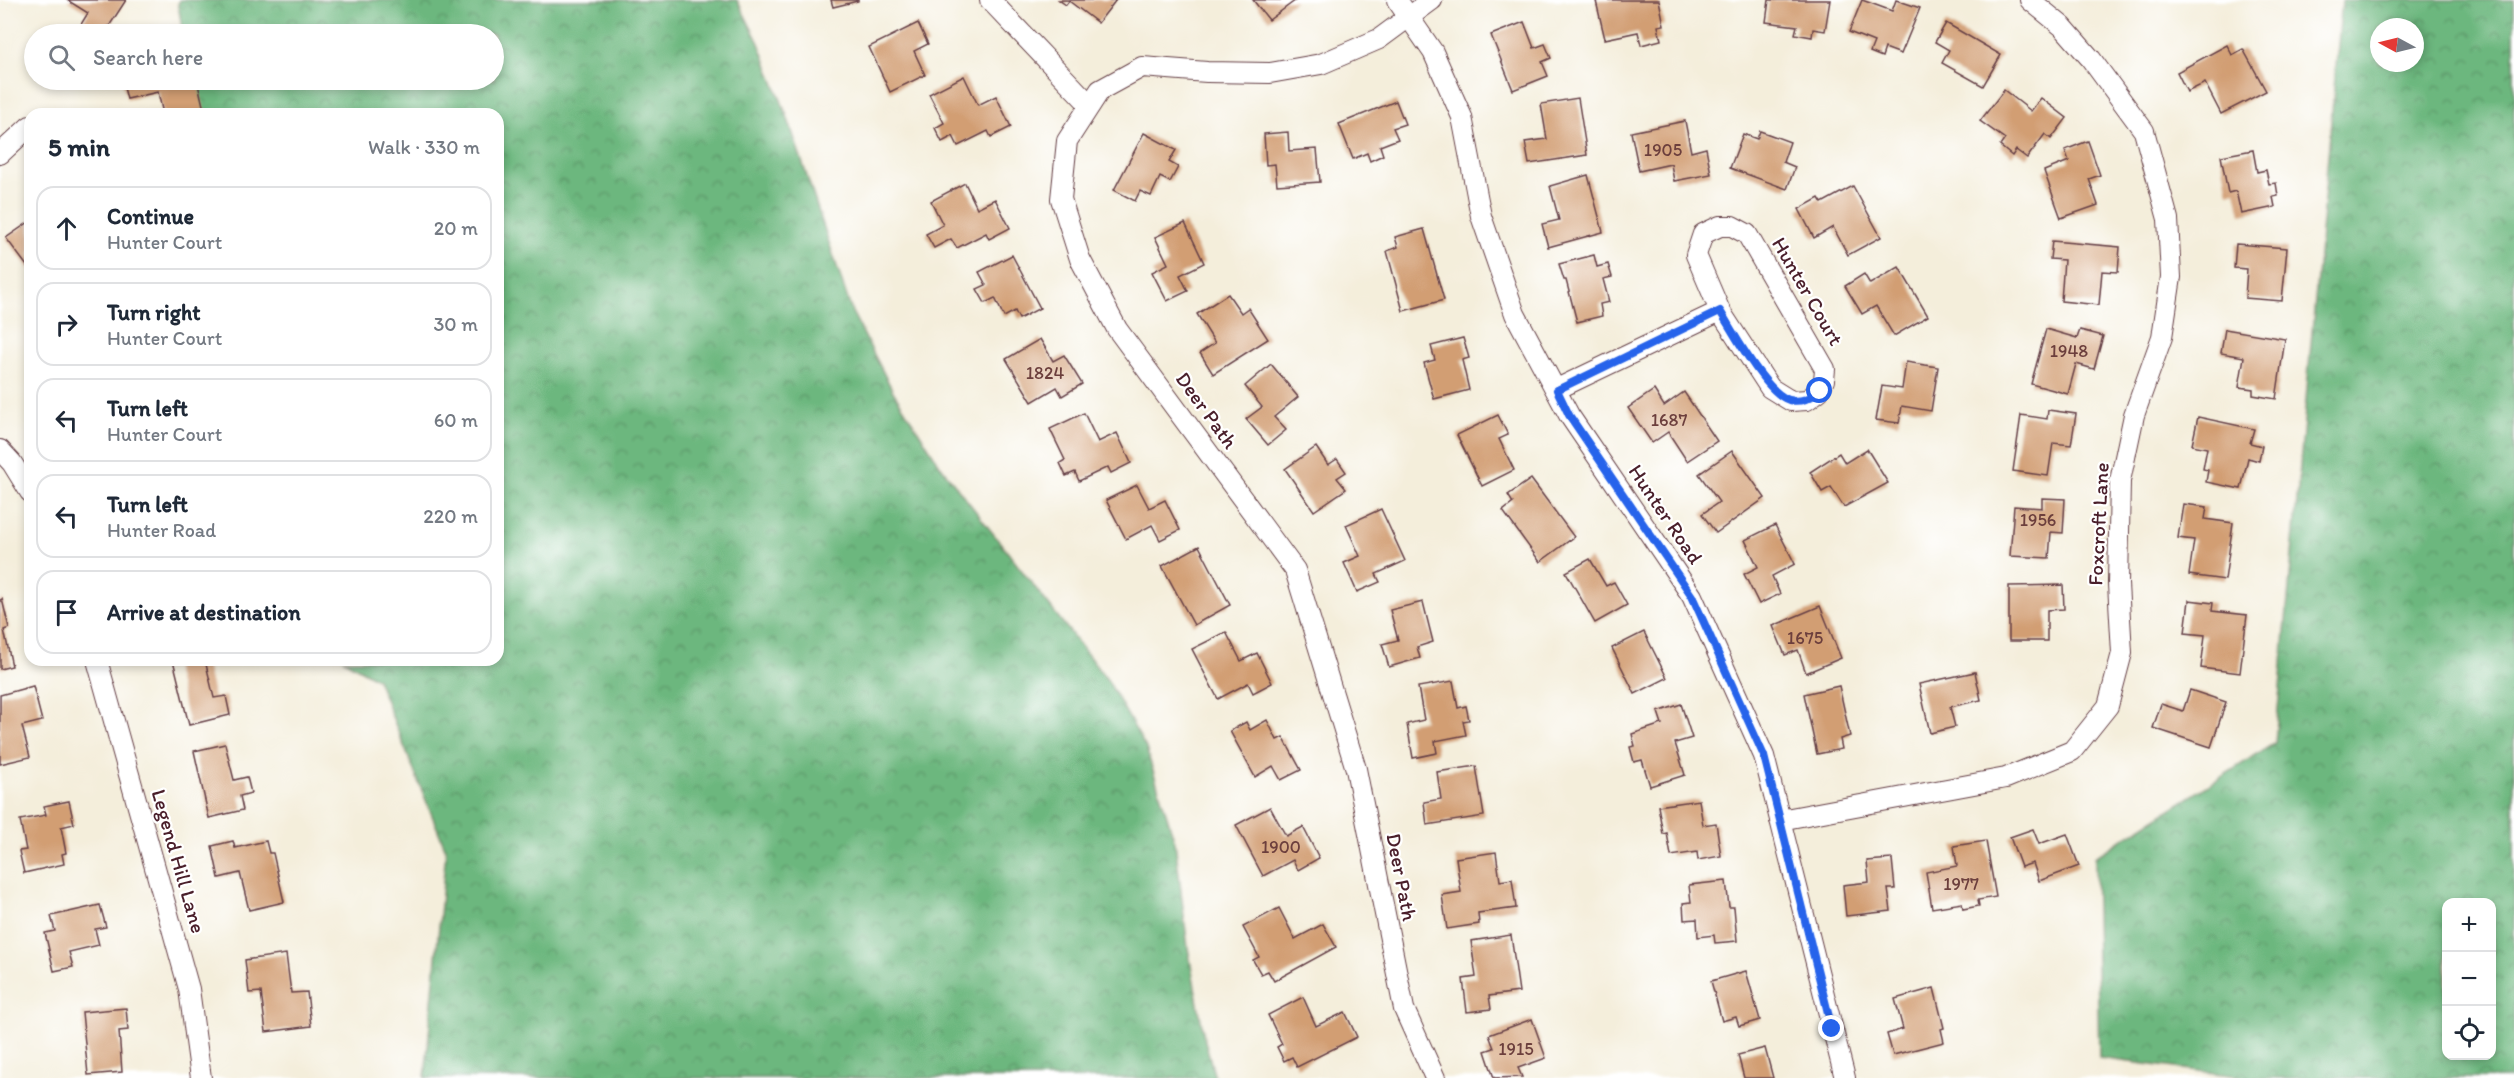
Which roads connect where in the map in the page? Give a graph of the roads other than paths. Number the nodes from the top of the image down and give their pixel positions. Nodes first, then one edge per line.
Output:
1 (990, 0) edge
2 (1397, 0) edge
3 (1432, 0) edge
4 (2030, 0) edge
5 (1410, 17) junction
6 (1090, 105) junction
7 (24, 132) edge
8 (0, 154) edge
9 (1720, 311) junction
10 (1557, 390) junction
11 (0, 450) edge
12 (24, 482) edge
13 (99, 666) edge
14 (1780, 820) junction
15 (201, 1078) edge
16 (1435, 1078) edge
17 (1845, 1078) edge

1 - 6 street
2 - 5 street, Hunter Road
3 - 5 street
4 - 14 street, Foxcroft Lane
5 - 6 street, Deer Path
5 - 10 street, Hunter Road
6 - 16 street, Deer Path
7 - 8 street
9 - 9 street, Hunter Court
9 - 10 street
10 - 14 street, Hunter Road
11 - 12 street
13 - 15 street, Legend Hill Lane
14 - 17 street, Hunter Road

